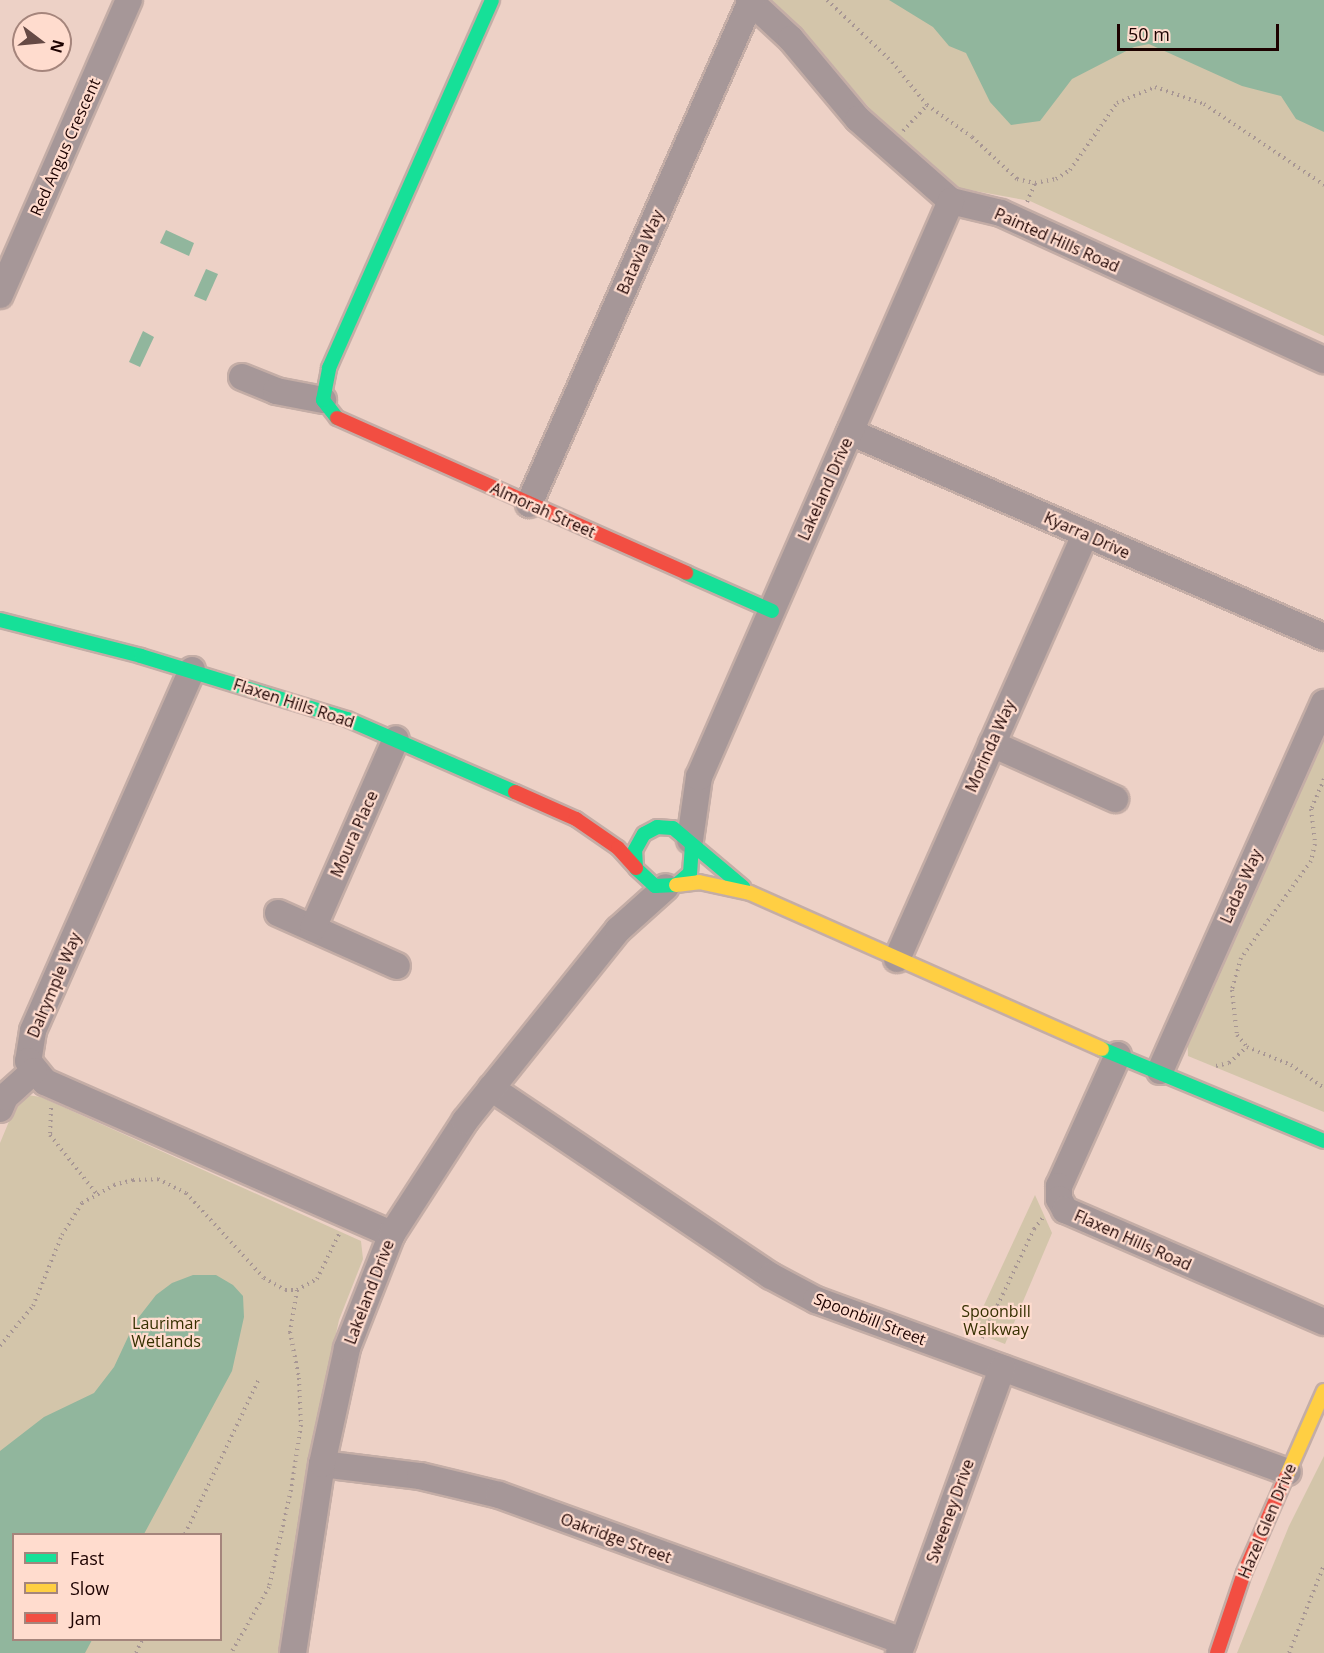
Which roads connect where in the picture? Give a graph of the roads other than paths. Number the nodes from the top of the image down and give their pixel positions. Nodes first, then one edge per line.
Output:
1 (129, 0) edge
2 (492, 0) edge
3 (750, 1) edge
4 (951, 201) junction
5 (0, 295) edge
6 (1324, 360) edge
7 (242, 377) dead end
8 (323, 400) junction
9 (850, 432) junction
10 (529, 504) junction
11 (1085, 534) junction
12 (772, 611) junction
13 (0, 620) edge
14 (1324, 637) edge
15 (192, 670) junction
16 (1324, 703) edge
17 (396, 739) junction
18 (992, 744) junction
19 (699, 777) junction
20 (1115, 799) dead end
21 (576, 819) junction
22 (657, 827) junction
23 (691, 843) junction
24 (637, 871) junction
25 (671, 886) junction
26 (750, 893) junction
27 (278, 913) dead end
28 (313, 928) junction
29 (618, 930) junction
30 (897, 959) junction
31 (398, 966) dead end
32 (1118, 1054) junction
33 (34, 1071) junction
34 (1160, 1071) junction
35 (491, 1088) junction
36 (0, 1109) edge
37 (1324, 1141) edge
38 (392, 1234) junction
39 (1324, 1322) edge
40 (1002, 1368) junction
41 (1324, 1391) edge
42 (322, 1464) junction
43 (1288, 1472) junction
44 (901, 1647) edge
45 (293, 1653) edge
46 (1217, 1653) edge

1 - 5 street, Red Angus Crescent
2 - 8 street
3 - 4 street
3 - 10 street, Batavia Way
4 - 6 street, Painted Hills Road
4 - 9 street, Lakeland Drive
7 - 8 street
8 - 10 street, Almorah Street
9 - 11 street, Kyarra Drive
9 - 12 street, Lakeland Drive
10 - 12 street, Almorah Street
11 - 14 street, Kyarra Drive
11 - 18 street, Morinda Way
12 - 19 street, Lakeland Drive
13 - 15 street, Flaxen Hills Road
15 - 17 street, Flaxen Hills Road
15 - 33 street, Dalrymple Way
16 - 34 street, Ladas Way
17 - 21 street, Flaxen Hills Road
17 - 28 street, Moura Place
18 - 20 street
18 - 30 street, Morinda Way
19 - 22 street, Lakeland Drive
19 - 23 street, Lakeland Drive
21 - 22 street, Flaxen Hills Road
21 - 24 street, Flaxen Hills Road
22 - 23 street
22 - 24 street
23 - 25 street
23 - 26 street
24 - 25 street
24 - 29 street, Lakeland Drive
25 - 26 street
25 - 29 street, Lakeland Drive
26 - 30 street
27 - 28 street
28 - 31 street
29 - 35 street, Lakeland Drive
30 - 32 street
32 - 34 street
32 - 39 street, Flaxen Hills Road
33 - 36 street
33 - 38 street
34 - 37 street
35 - 38 street, Lakeland Drive
35 - 40 street, Spoonbill Street
38 - 42 street, Lakeland Drive
40 - 43 street, Spoonbill Street
40 - 44 street, Sweeney Drive
41 - 43 street, Hazel Glen Drive
42 - 44 street, Oakridge Street
42 - 45 street, Lakeland Drive
43 - 46 street, Hazel Glen Drive

